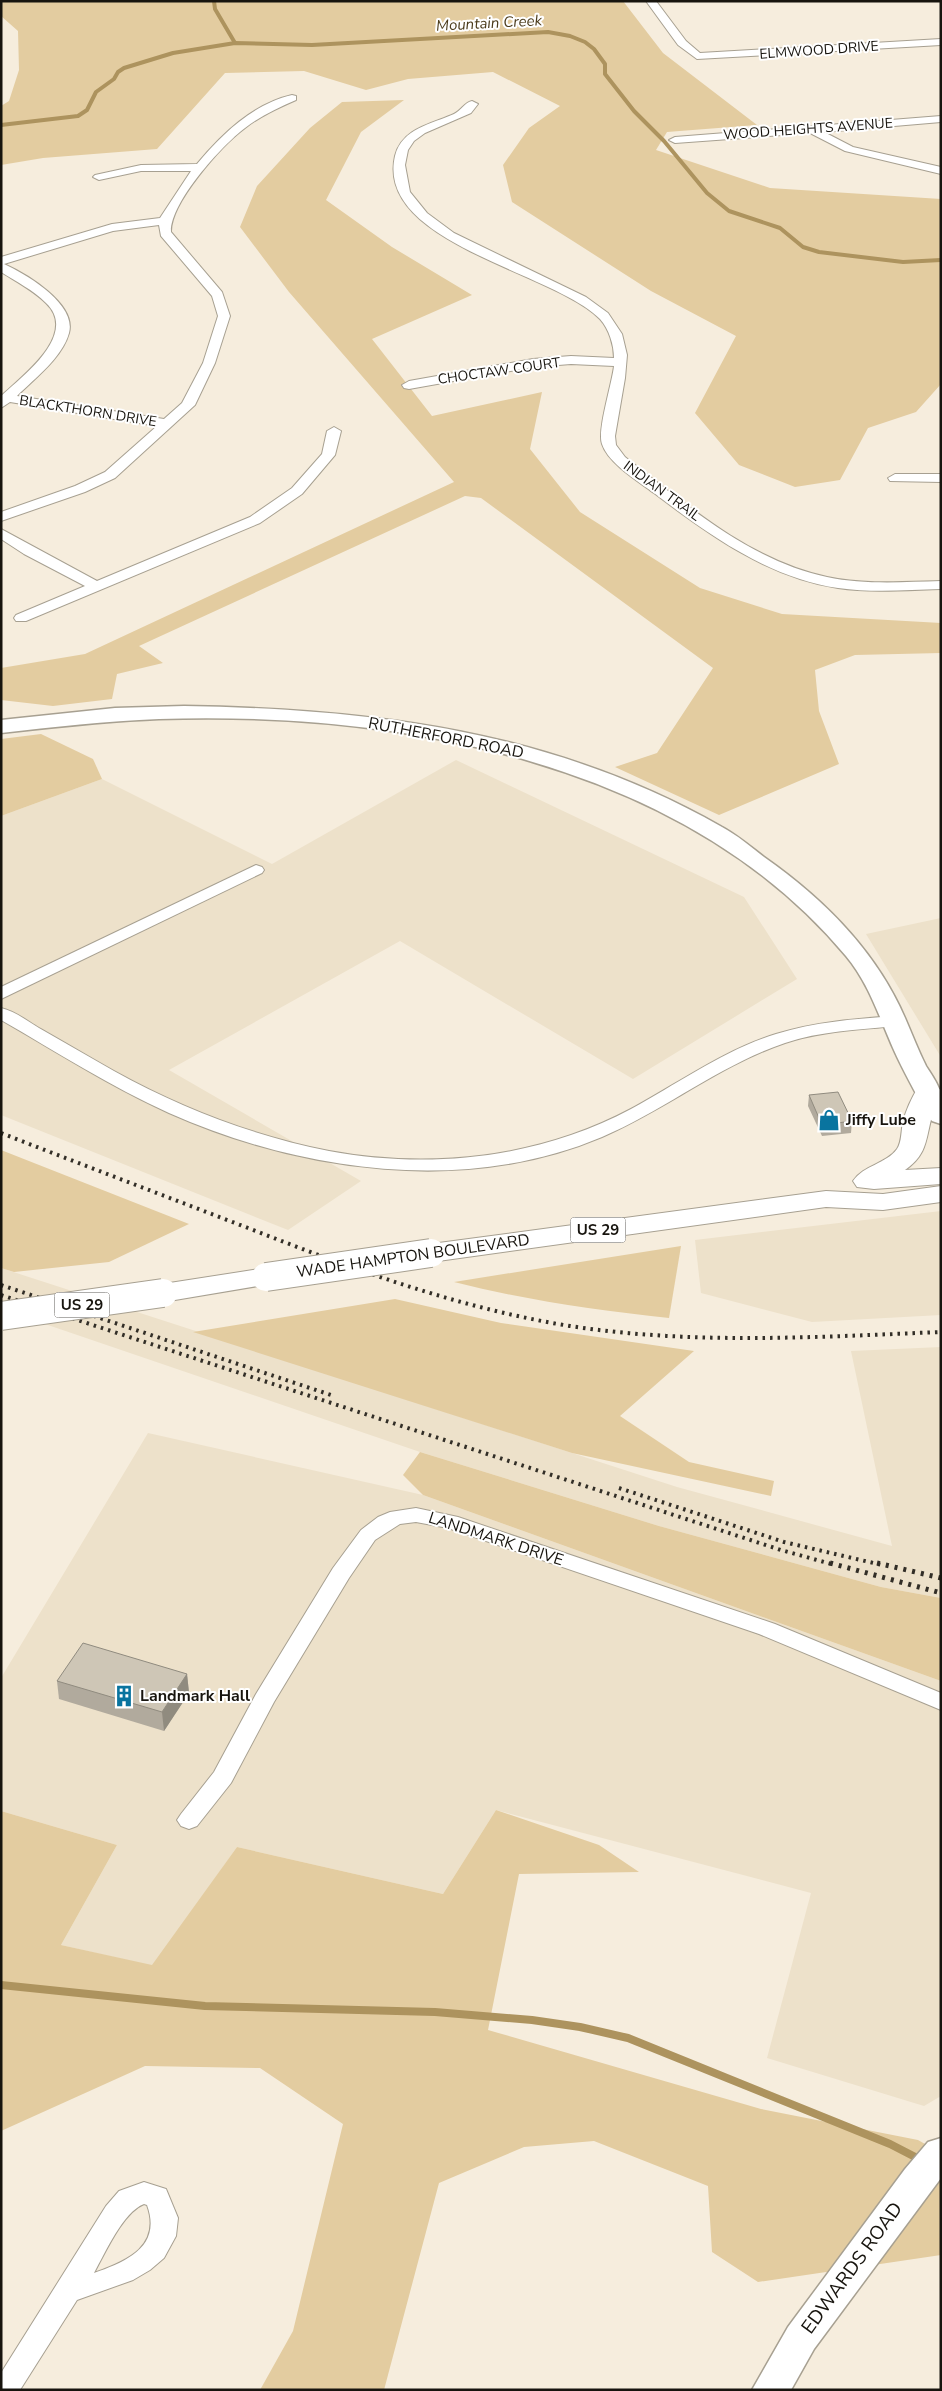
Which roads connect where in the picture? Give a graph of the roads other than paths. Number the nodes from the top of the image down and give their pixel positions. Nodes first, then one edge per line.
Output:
1 (651, 1) edge
2 (941, 42) edge
3 (292, 98) dead end
4 (472, 104) dead end
5 (941, 119) edge
6 (811, 129) junction
7 (674, 140) dead end
8 (202, 167) junction
9 (941, 172) edge
10 (99, 177) dead end
11 (165, 221) junction
12 (1, 261) edge
13 (1, 267) edge
14 (620, 362) junction
15 (409, 385) dead end
16 (5, 401) edge
17 (168, 424) junction
18 (334, 431) dead end
19 (895, 478) dead end
20 (941, 478) edge
21 (1, 517) edge
22 (1, 533) edge
23 (941, 585) edge
24 (96, 586) junction
25 (21, 618) dead end
26 (1, 726) edge
27 (256, 870) dead end
28 (1, 994) edge
29 (1, 1013) edge
30 (894, 1021) junction
31 (934, 1098) edge
32 (941, 1116) edge
33 (941, 1176) edge
34 (867, 1181) junction
35 (941, 1194) edge
36 (826, 1199) junction
37 (1, 1316) edge
38 (941, 1702) edge
39 (189, 1820) dead end
40 (931, 2163) edge
41 (68, 2292) dead end
42 (8, 2375) edge
43 (771, 2390) edge

1 - 2 street, ELMWOOD DRIVE
3 - 8 street
4 - 14 street, INDIAN TRAIL
5 - 6 street, WOOD HEIGHTS AVENUE
6 - 7 street, WOOD HEIGHTS AVENUE
6 - 9 street
8 - 10 street
8 - 11 street
11 - 12 street
11 - 17 street
13 - 16 street
14 - 15 street, CHOCTAW COURT
14 - 23 street, INDIAN TRAIL
16 - 17 street, BLACKTHORN DRIVE
17 - 21 street
18 - 24 street
19 - 20 street
22 - 24 street
24 - 25 street
26 - 30 street, RUTHERFORD ROAD
27 - 28 street
29 - 30 street
30 - 31 street, RUTHERFORD ROAD
31 - 32 street, RUTHERFORD ROAD
31 - 34 main road
33 - 34 main road, WADE HAMPTON BOULEVARD / US 29
34 - 36 main road, WADE HAMPTON BOULEVARD / US 29
35 - 36 main road, WADE HAMPTON BOULEVARD / US 29
36 - 37 main road, WADE HAMPTON BOULEVARD / US 29, bridge
38 - 39 street, LANDMARK DRIVE
40 - 43 street, EDWARDS ROAD
41 - 42 street

